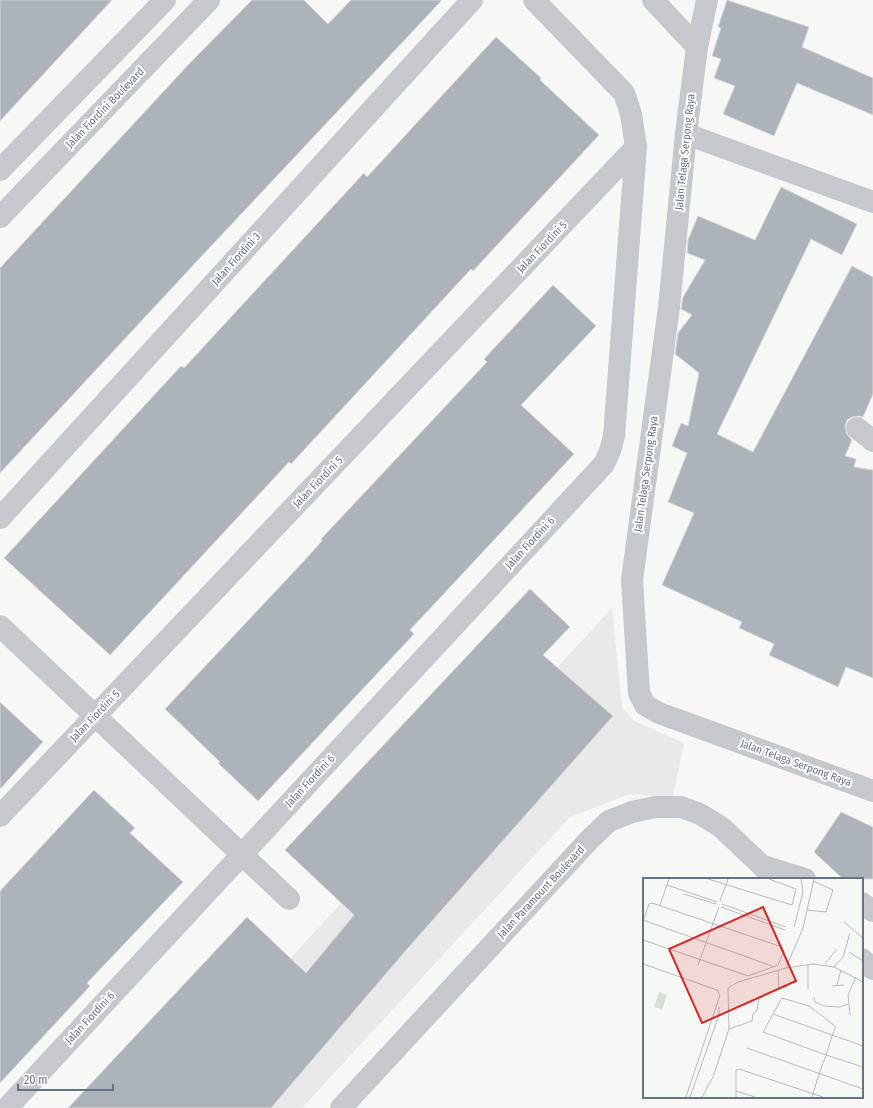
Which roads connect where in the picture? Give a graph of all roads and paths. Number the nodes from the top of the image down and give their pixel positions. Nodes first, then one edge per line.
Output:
1 (165, 0) edge
2 (209, 0) edge
3 (472, 0) edge
4 (534, 0) edge
5 (653, 0) edge
6 (707, 0) edge
7 (697, 47) junction
8 (686, 134) junction
9 (636, 147) junction
10 (0, 170) edge
11 (873, 202) edge
12 (0, 217) edge
13 (0, 518) edge
14 (0, 626) edge
15 (95, 716) junction
16 (873, 790) edge
17 (0, 816) edge
18 (242, 854) junction
19 (769, 872) edge
20 (799, 878) edge
21 (289, 899) dead end
22 (863, 904) edge
23 (873, 911) edge
24 (863, 960) edge
25 (873, 969) edge
26 (7, 1108) edge
27 (341, 1108) edge

1 - 10 street
2 - 12 street, Jalan Fiordini Boulevard
3 - 13 street, Jalan Fiordini 3
4 - 9 street, Jalan Fiordini 6
5 - 7 street
6 - 7 street, Jalan Telaga Serpong Raya
7 - 8 street, Jalan Telaga Serpong Raya
8 - 11 street
8 - 16 street, Jalan Telaga Serpong Raya
9 - 15 street, Jalan Fiordini 5
9 - 18 street, Jalan Fiordini 6
14 - 15 street
15 - 17 street, Jalan Fiordini 5
15 - 18 street
18 - 21 street
18 - 26 street, Jalan Fiordini 6
19 - 20 street
19 - 27 street, Jalan Paramount Boulevard
22 - 23 street
24 - 25 street

